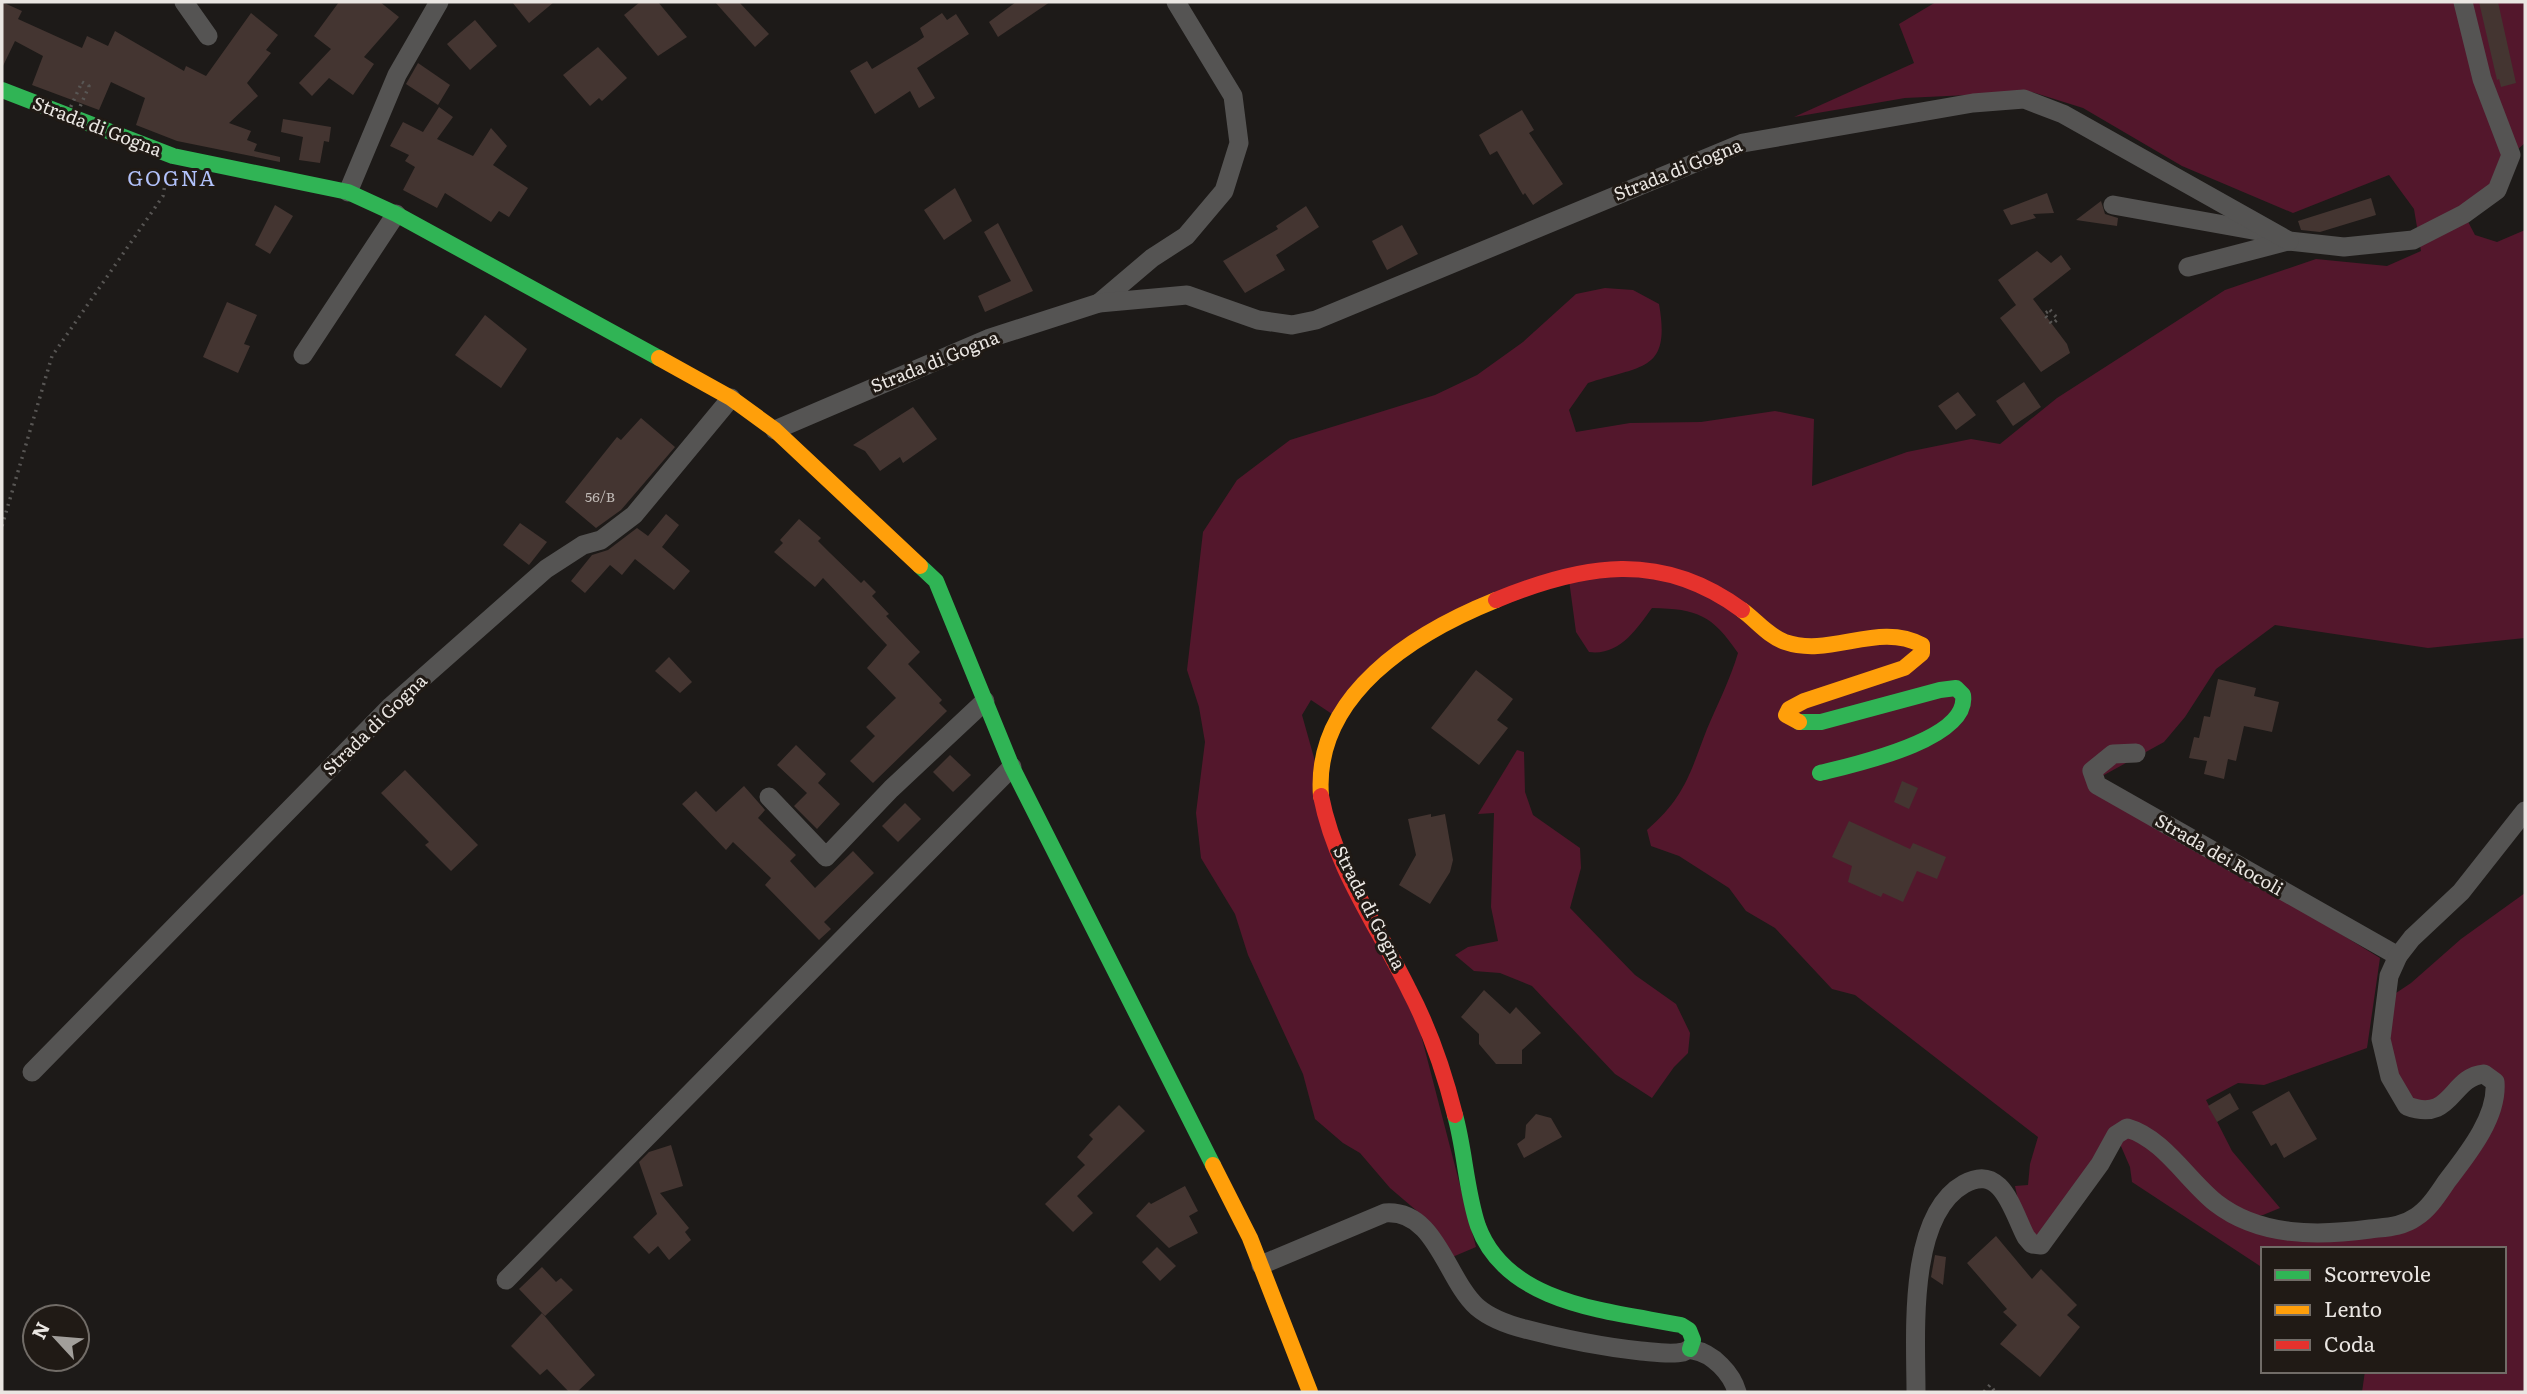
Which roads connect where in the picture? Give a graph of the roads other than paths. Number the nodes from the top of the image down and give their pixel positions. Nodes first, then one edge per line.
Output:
1 (184, 2) edge
2 (439, 2) edge
3 (1176, 2) edge
4 (2463, 2) edge
5 (208, 36) dead end
6 (2, 90) edge
7 (348, 192) junction
8 (2113, 205) dead end
9 (396, 214) junction
10 (2289, 241) junction
11 (2188, 267) dead end
12 (1099, 303) junction
13 (303, 355) dead end
14 (731, 398) junction
15 (775, 430) junction
16 (985, 701) junction
17 (2136, 753) dead end
18 (1012, 767) junction
19 (1820, 773) dead end
20 (769, 797) dead end
21 (2525, 811) edge
22 (2398, 956) junction
23 (1425, 1019) junction
24 (1444, 1039) dead end
25 (32, 1072) dead end
26 (1261, 1265) junction
27 (506, 1280) dead end
28 (1690, 1349) junction
29 (1310, 1392) edge
30 (1737, 1392) edge
31 (1916, 1392) edge

1 - 5 street
2 - 7 street
3 - 12 street, Strada di Gogna
4 - 10 street, Strada di Gogna
6 - 7 street, Strada di Gogna
7 - 9 street, Strada di Gogna
8 - 10 street, Strada di Gogna
9 - 13 street
9 - 14 street, Strada di Gogna
10 - 11 street, Strada di Gogna
10 - 12 street, Strada di Gogna
12 - 15 street, Strada di Gogna
14 - 15 street, Strada di Gogna
14 - 25 street, Strada di Gogna
15 - 16 street, Strada di Gogna
16 - 18 street, Strada di Gogna
16 - 20 street
17 - 22 street, Strada dei Rocoli
18 - 26 street, Strada di Gogna
18 - 27 street
19 - 23 street, Strada di Gogna
21 - 22 street
22 - 31 street
23 - 24 street, Strada di Gogna
23 - 28 street, Strada di Gogna
26 - 28 street
26 - 29 street, Strada di Gogna
28 - 30 street, Strada di Gogna

